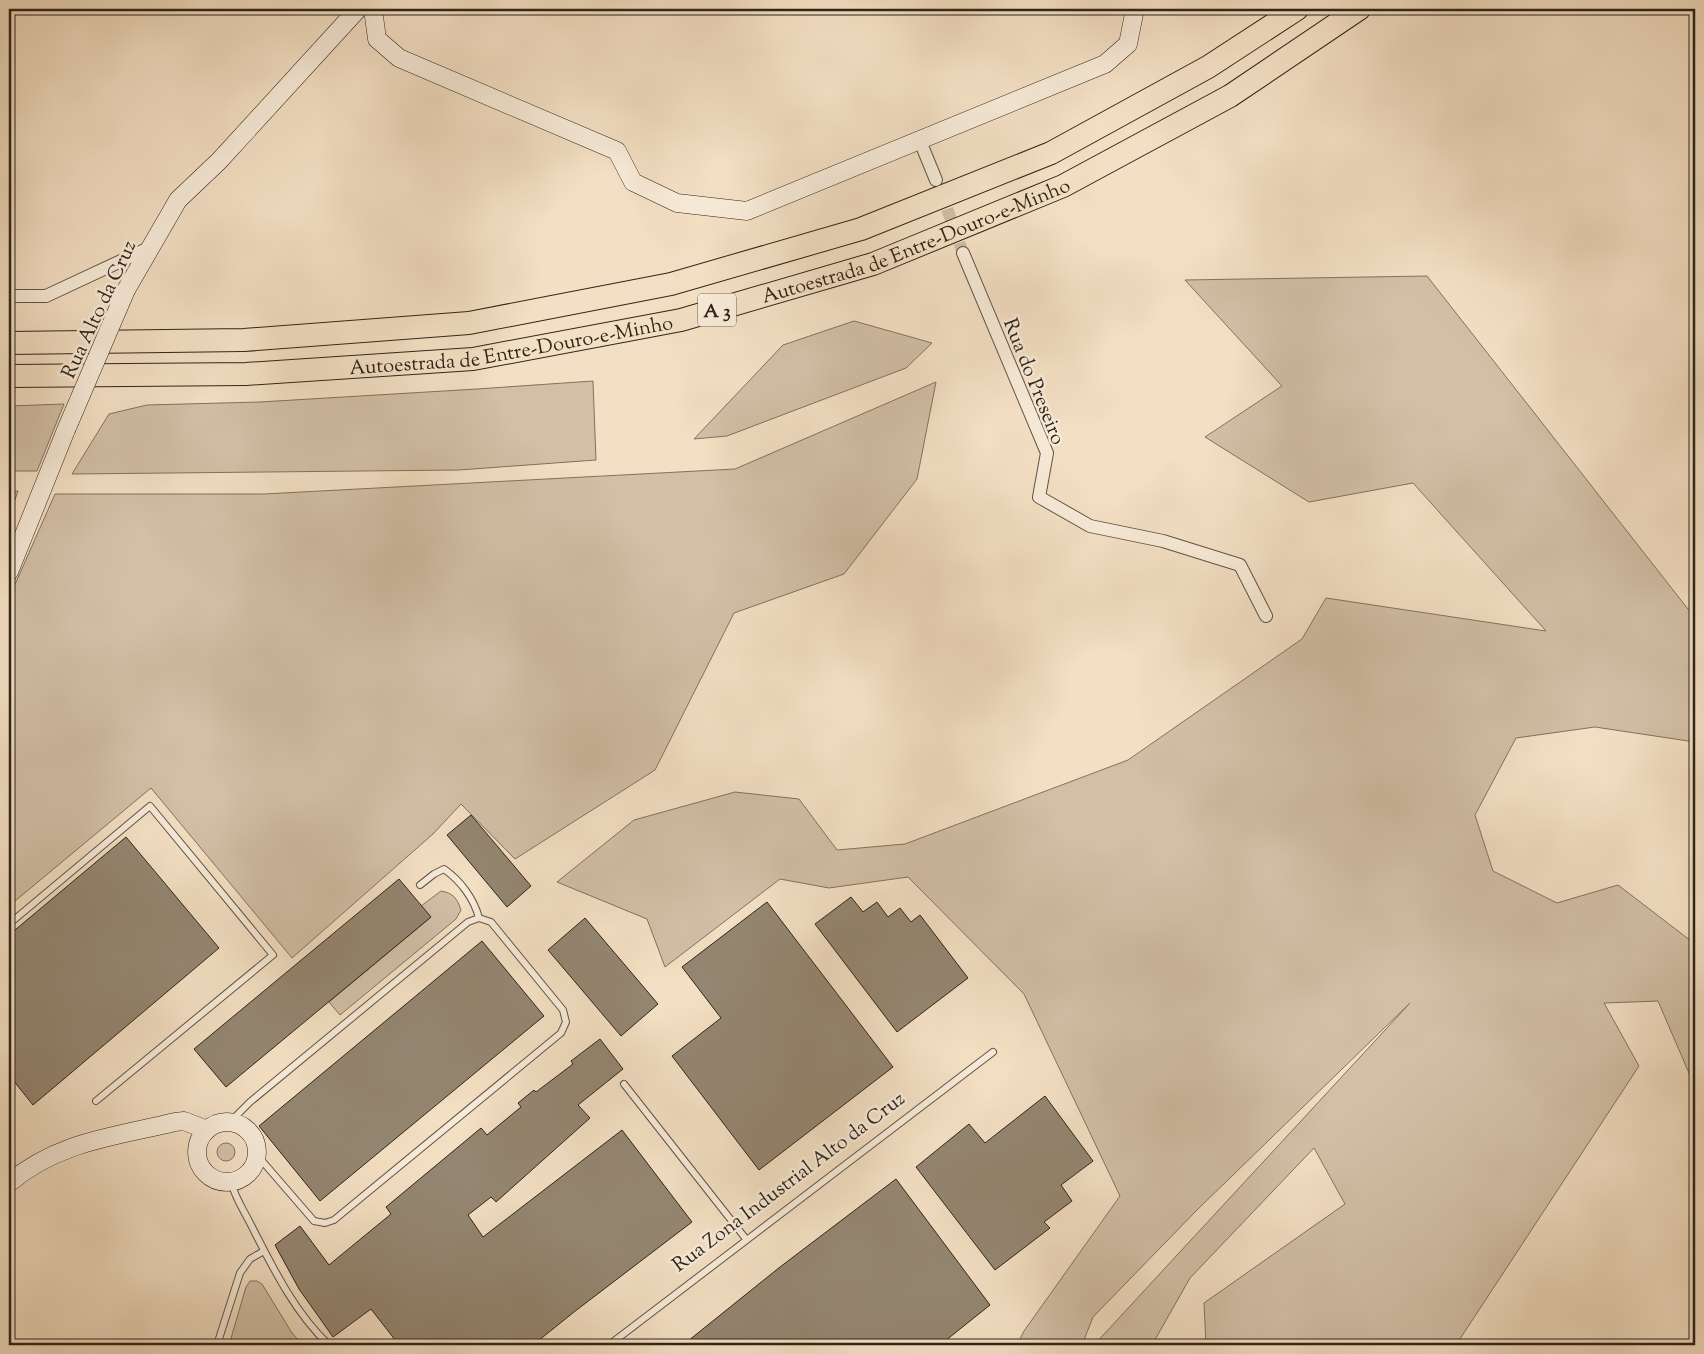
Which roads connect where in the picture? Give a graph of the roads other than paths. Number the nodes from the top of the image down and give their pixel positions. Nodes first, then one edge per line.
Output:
1 (358, 9) edge
2 (373, 9) edge
3 (1136, 9) edge
4 (1297, 9) edge
5 (1359, 9) edge
6 (920, 141) junction
7 (936, 180) tunnel mouth
8 (150, 247) junction
9 (963, 253) tunnel mouth
10 (9, 296) edge
11 (9, 343) edge
12 (9, 376) edge
13 (9, 572) edge
14 (1266, 616) dead end
15 (420, 885) dead end
16 (479, 918) junction
17 (9, 924) edge
18 (993, 1052) dead end
19 (624, 1084) dead end
20 (96, 1101) dead end
21 (233, 1122) junction
22 (207, 1130) junction
23 (256, 1158) junction
24 (231, 1181) junction
25 (9, 1183) edge
26 (746, 1239) junction
27 (264, 1251) junction
28 (217, 1345) edge
29 (329, 1345) edge
30 (609, 1345) edge

1 - 8 street, Rua Alto da Cruz
2 - 6 street
3 - 6 street
4 - 11 highway, Autoestrada de Entre-Douro-e-Minho / A 3
5 - 12 highway, Autoestrada de Entre-Douro-e-Minho / A 3
6 - 7 street
8 - 10 street
8 - 13 street, Rua Alto da Cruz, bridge
9 - 14 street, Rua do Preseiro
15 - 16 lane
16 - 21 lane
16 - 23 lane
17 - 20 lane
18 - 26 lane, Rua Zona Industrial Alto da Cruz
19 - 26 lane
21 - 22 street
21 - 23 street
22 - 24 street
22 - 25 street
23 - 24 street
24 - 27 lane
26 - 30 lane, Rua Zona Industrial Alto da Cruz
27 - 28 lane
27 - 29 lane

